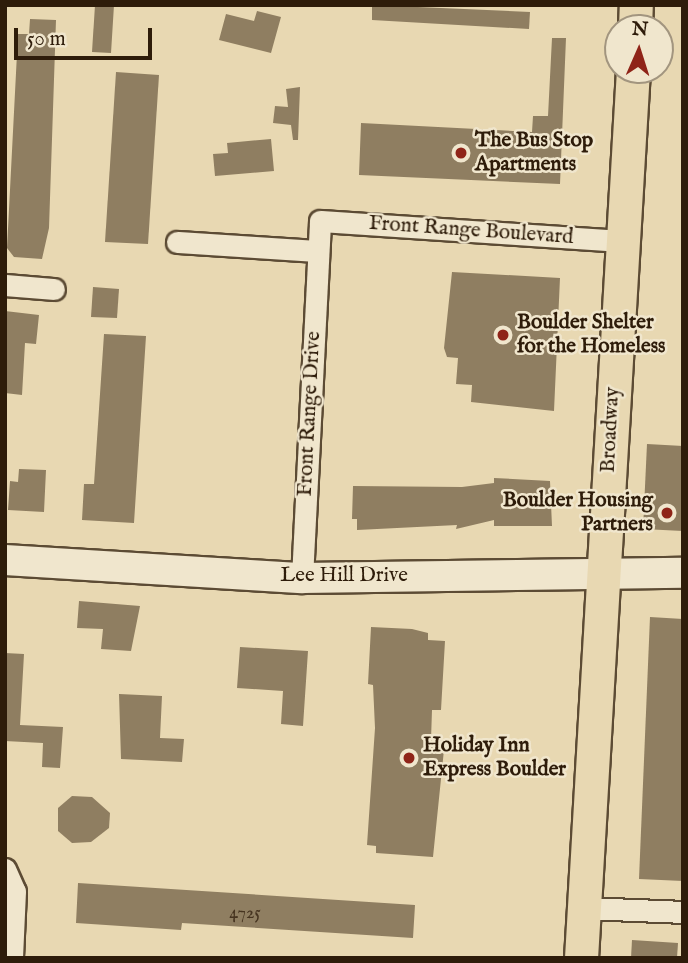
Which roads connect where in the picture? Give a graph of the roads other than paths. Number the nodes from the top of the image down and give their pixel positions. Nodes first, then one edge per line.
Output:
1 (632, 84) edge
2 (320, 221) joint
3 (622, 241) junction
4 (177, 242) dead end
5 (318, 251) junction
6 (5, 285) edge
7 (54, 289) dead end
8 (5, 560) edge
9 (603, 573) junction
10 (683, 573) edge
11 (302, 578) junction
12 (6, 869) edge
13 (585, 908) junction
14 (683, 912) edge
15 (12, 958) edge
16 (581, 958) edge

1 - 3 main road, Broadway
2 - 3 street, Front Range Boulevard
2 - 5 street, Front Range Drive
3 - 9 main road, Broadway
4 - 5 street
5 - 11 street, Front Range Drive
6 - 7 street
8 - 11 street, Lee Hill Drive
9 - 10 street, Lee Hill Drive
9 - 11 street, Lee Hill Drive
9 - 13 main road, Broadway
12 - 15 street
13 - 14 street
13 - 16 main road, Broadway

